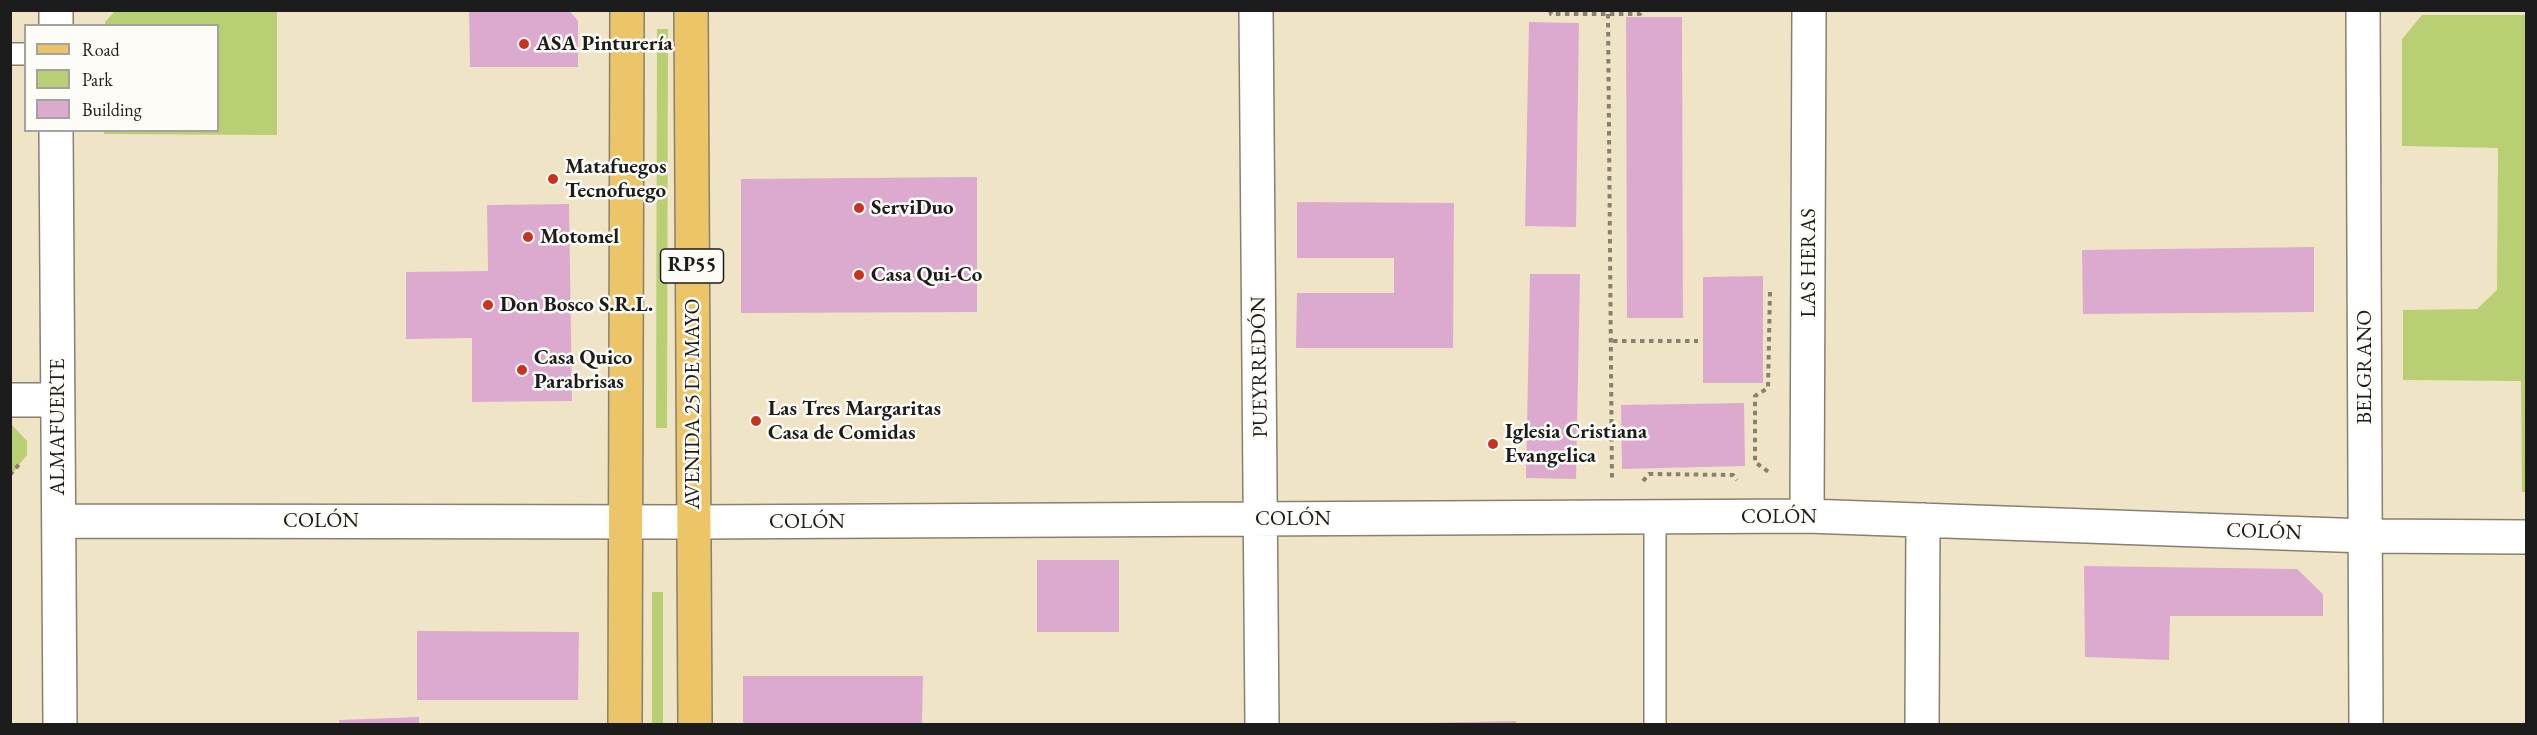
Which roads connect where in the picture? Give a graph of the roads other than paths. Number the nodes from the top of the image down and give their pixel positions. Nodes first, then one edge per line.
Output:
1 (627, 10) edge
2 (691, 10) edge
3 (1256, 10) edge
4 (1809, 10) edge
5 (2363, 10) edge
6 (57, 132) edge
7 (10, 400) edge
8 (58, 400) junction
9 (1807, 516) junction
10 (1655, 517) junction
11 (1262, 519) junction
12 (1923, 520) junction
13 (58, 521) junction
14 (626, 522) junction
15 (693, 522) junction
16 (2366, 536) junction
17 (2526, 537) edge
18 (60, 724) edge
19 (625, 724) edge
20 (694, 724) edge
21 (1262, 724) edge
22 (1655, 724) edge
23 (1922, 724) edge
24 (2366, 724) edge

1 - 14 main road
2 - 15 main road, AVENIDA 25 DE MAYO / RP55
3 - 11 street, PUEYRREDÓN
4 - 9 street, LAS HERAS
5 - 16 street, BELGRANO
6 - 8 street, ALMAFUERTE
7 - 8 street
8 - 13 street, ALMAFUERTE
9 - 10 street, COLÓN
9 - 12 street, COLÓN
10 - 11 street, COLÓN
10 - 22 lane
11 - 15 street, COLÓN
11 - 21 street, PUEYRREDÓN
12 - 16 street, COLÓN
12 - 23 street
13 - 14 street, COLÓN
13 - 18 street, ALMAFUERTE
14 - 15 street, COLÓN
14 - 19 main road
15 - 20 main road, AVENIDA 25 DE MAYO / RP55
16 - 17 street, COLÓN
16 - 24 street, BELGRANO

